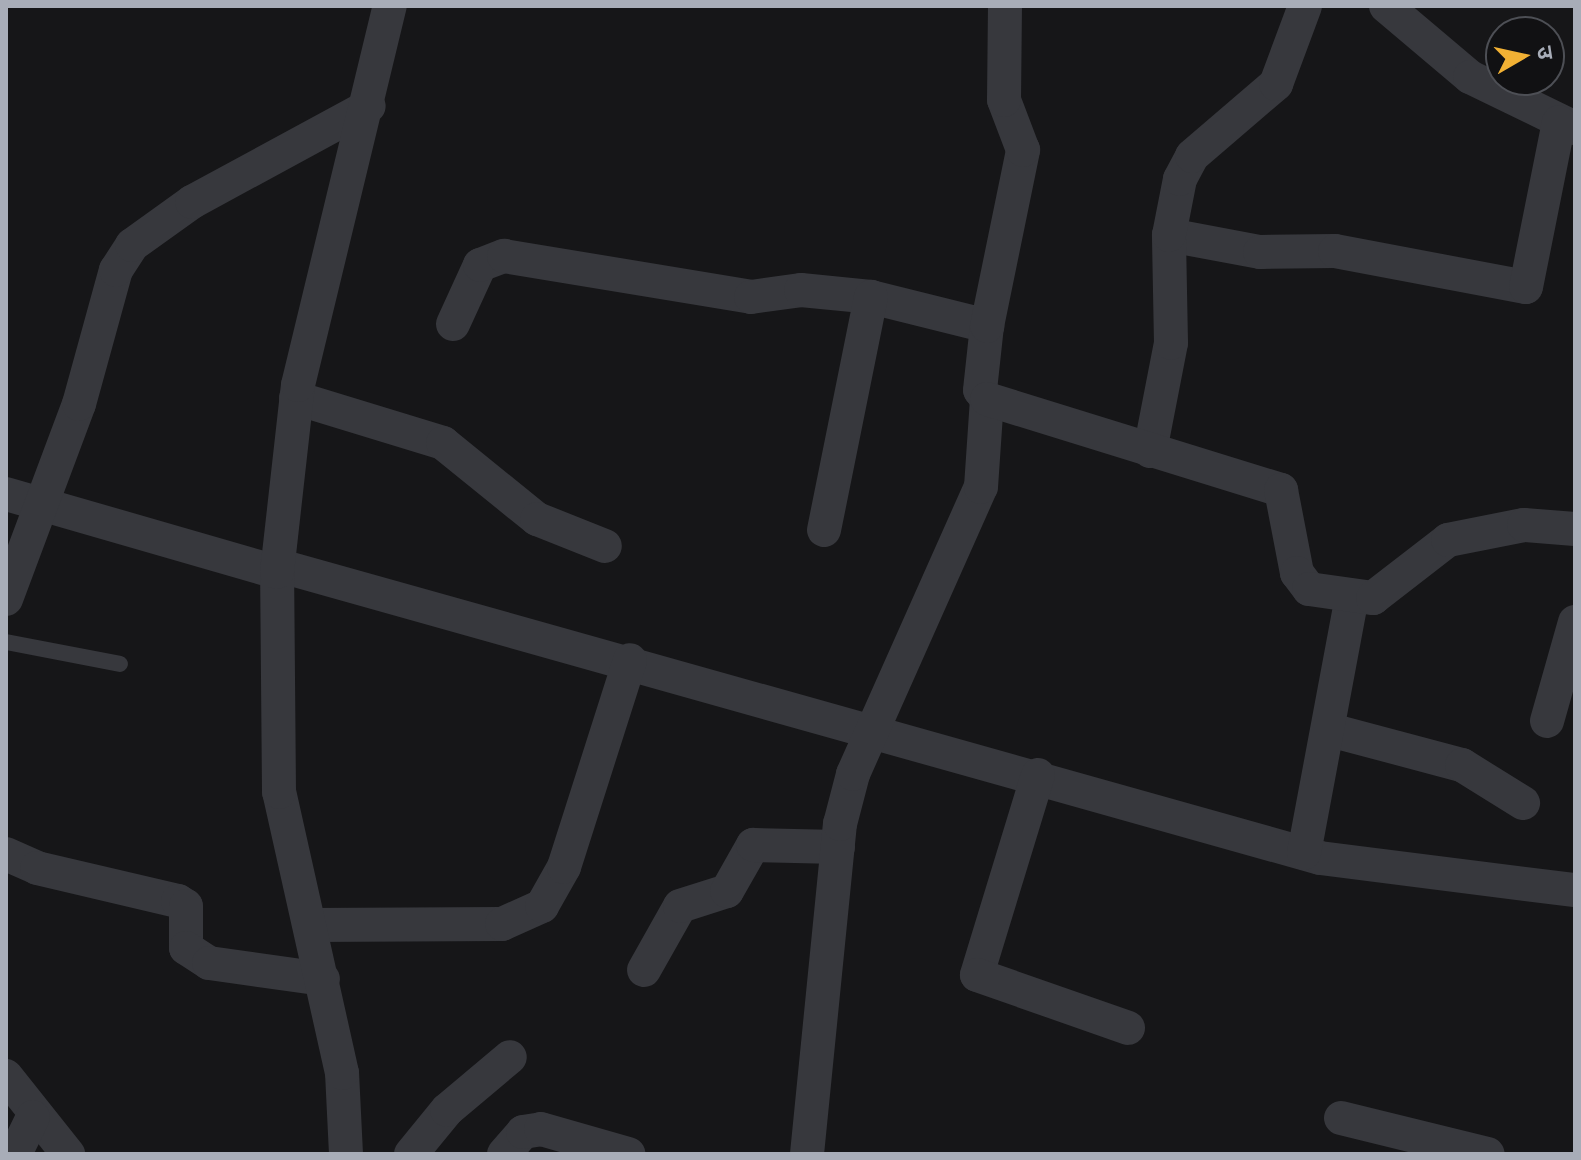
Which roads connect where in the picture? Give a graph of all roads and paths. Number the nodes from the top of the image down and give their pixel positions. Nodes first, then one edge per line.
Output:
1 (419, 6) edge
2 (1005, 6) edge
3 (1305, 6) edge
4 (1386, 6) edge
5 (388, 17) edge
6 (369, 106) junction
7 (1567, 125) edge
8 (1169, 235) junction
9 (871, 297) junction
10 (453, 324) dead end
11 (987, 326) junction
12 (296, 398) junction
13 (987, 399) junction
14 (1150, 451) junction
15 (22, 498) edge
16 (1575, 529) edge
17 (824, 530) dead end
18 (605, 546) dead end
19 (277, 569) junction
20 (1352, 597) junction
21 (6, 599) edge
22 (1575, 622) edge
23 (6, 642) edge
24 (630, 660) junction
25 (120, 664) dead end
26 (1547, 721) dead end
27 (876, 729) junction
28 (1330, 730) junction
29 (1038, 775) junction
30 (1523, 803) dead end
31 (838, 847) junction
32 (1304, 853) junction
33 (6, 854) edge
34 (1575, 890) edge
35 (312, 925) junction
36 (644, 970) dead end
37 (323, 979) junction
38 (1128, 1028) dead end
39 (510, 1057) dead end
40 (6, 1076) edge
41 (33, 1117) junction
42 (1341, 1118) dead end
43 (814, 1152) edge
44 (15, 1154) edge
45 (68, 1154) edge
46 (346, 1154) edge
47 (411, 1154) edge
48 (504, 1154) edge
49 (628, 1154) edge
50 (1488, 1154) edge

1 - 5 street
2 - 11 street
3 - 8 street
4 - 7 street
5 - 6 street
6 - 12 street
6 - 15 street
7 - 8 street
8 - 14 street
9 - 10 street
9 - 11 street
9 - 17 street
11 - 13 street
12 - 18 street
12 - 19 street
13 - 14 street
13 - 27 street
14 - 20 street
15 - 19 street
15 - 21 street
16 - 20 street
19 - 24 street
19 - 35 street
20 - 28 street
22 - 26 street
23 - 25 lane
24 - 27 street
24 - 35 street
27 - 29 street
27 - 31 street
28 - 30 street
28 - 32 street
29 - 32 street
29 - 38 street
31 - 36 street
31 - 43 street
32 - 34 street
33 - 37 street
35 - 37 street
37 - 46 street
39 - 47 street
40 - 41 street
41 - 44 street
41 - 45 street
42 - 50 street
48 - 49 street

